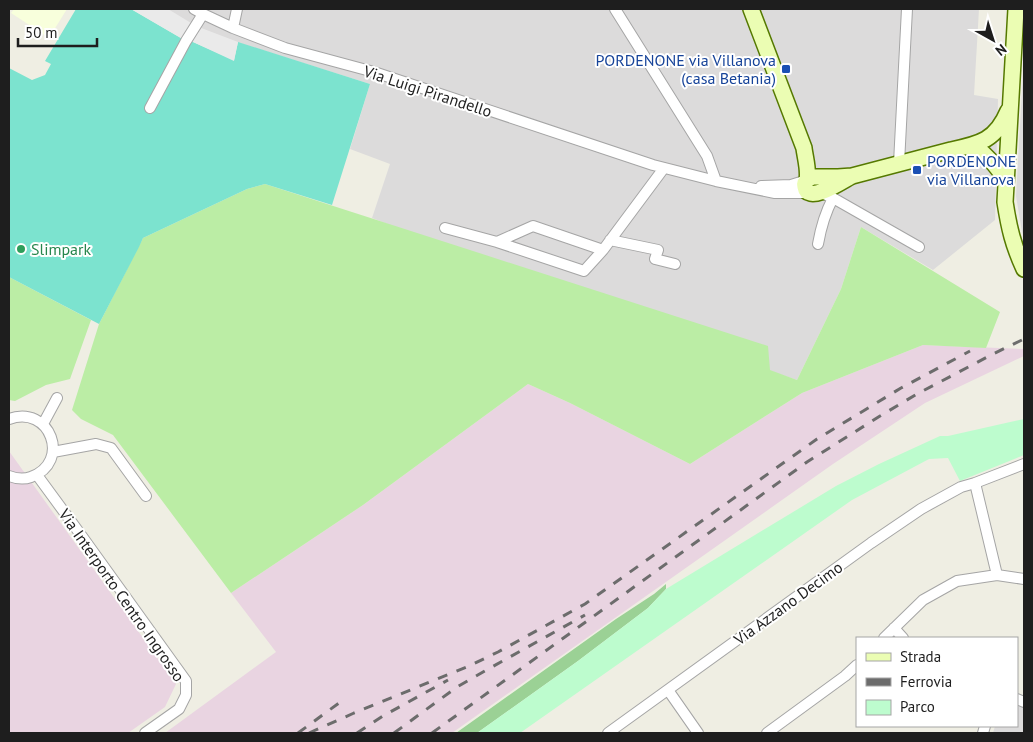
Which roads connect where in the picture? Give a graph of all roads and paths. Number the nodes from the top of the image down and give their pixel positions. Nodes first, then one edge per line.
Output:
1 (237, 9) edge
2 (615, 9) edge
3 (751, 9) edge
4 (908, 9) edge
5 (1016, 9) edge
6 (199, 12) edge
7 (233, 28) junction
8 (1010, 105) junction
9 (150, 108) dead end
10 (985, 146) junction
11 (1008, 150) junction
12 (899, 163) junction
13 (664, 168) junction
14 (1006, 179) junction
15 (716, 180) junction
16 (817, 188) junction
17 (445, 228) dead end
18 (610, 240) junction
19 (497, 242) junction
20 (818, 244) dead end
21 (919, 247) dead end
22 (603, 250) junction
23 (675, 264) dead end
24 (1024, 269) edge
25 (57, 398) dead end
26 (9, 419) edge
27 (43, 424) junction
28 (53, 452) junction
29 (1024, 464) edge
30 (37, 475) junction
31 (9, 476) edge
32 (975, 483) junction
33 (146, 496) dead end
34 (997, 575) junction
35 (1024, 579) edge
36 (894, 628) junction
37 (885, 637) edge
38 (902, 637) edge
39 (856, 666) edge
40 (668, 690) junction
41 (145, 733) edge
42 (608, 733) edge
43 (698, 733) edge
44 (767, 733) edge

1 - 7 street
2 - 15 street
3 - 16 street
4 - 12 street
5 - 8 street
6 - 7 street, Via Luigi Pirandello
6 - 9 street
7 - 13 street, Via Luigi Pirandello
8 - 10 street
8 - 11 street
10 - 11 street, Via Luigi Pirandello
10 - 12 street, Via Luigi Pirandello
10 - 14 street, Via Luigi Pirandello
11 - 14 street
12 - 16 street, Via Luigi Pirandello
13 - 15 street, Via Luigi Pirandello
13 - 18 street
14 - 24 street
15 - 16 street, Via Luigi Pirandello
16 - 20 street
16 - 21 street
17 - 19 street
18 - 22 street
18 - 23 street
19 - 22 street
19 - 22 street
25 - 27 street
26 - 27 street
27 - 28 street
28 - 30 street
28 - 33 street
29 - 32 street, Via Azzano Decimo
30 - 31 street
30 - 41 street, Via Interporto Centro Ingrosso
32 - 34 street
32 - 40 street, Via Azzano Decimo
34 - 35 street
34 - 36 street
36 - 37 street
36 - 38 street
39 - 44 street
40 - 42 street, Via Azzano Decimo
40 - 43 street

